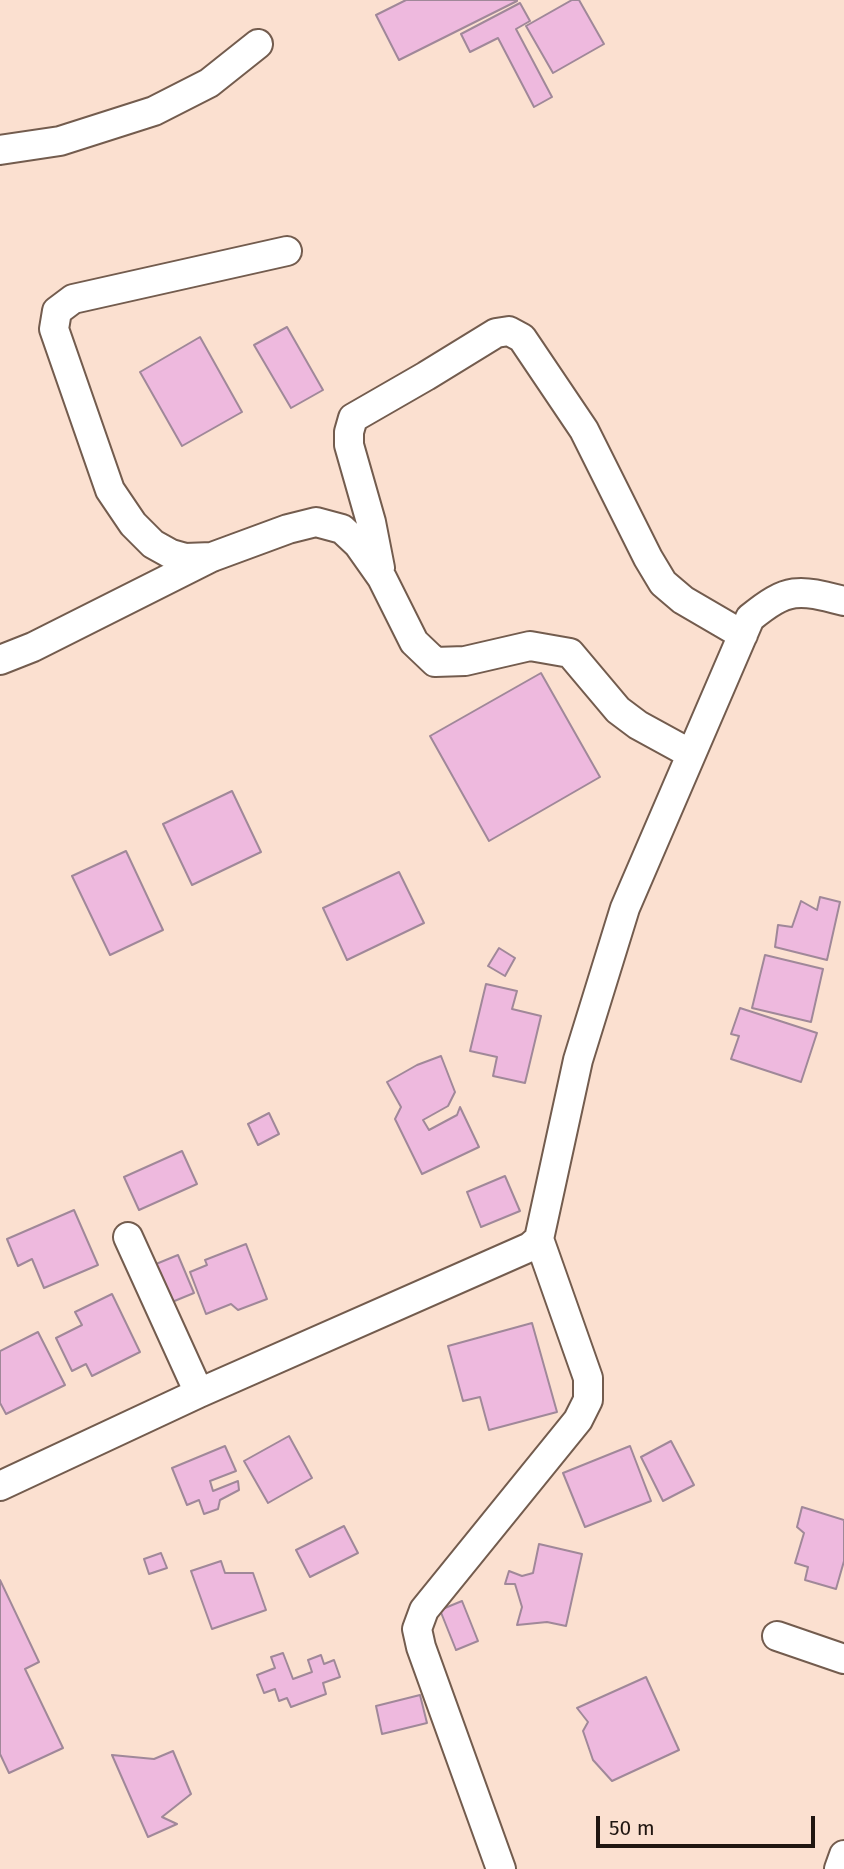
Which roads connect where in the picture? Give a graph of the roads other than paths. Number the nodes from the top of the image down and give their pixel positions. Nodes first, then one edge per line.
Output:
1 (258, 44) dead end
2 (0, 150) edge
3 (287, 251) dead end
4 (212, 557) junction
5 (382, 578) junction
6 (844, 601) edge
7 (743, 635) junction
8 (0, 660) edge
9 (691, 754) junction
10 (128, 1237) dead end
11 (539, 1238) junction
12 (200, 1393) junction
13 (0, 1486) edge
14 (777, 1636) dead end
15 (844, 1659) edge
16 (844, 1855) edge
17 (500, 1869) edge
18 (839, 1869) edge

1 - 2 street
3 - 4 street
4 - 5 street
4 - 8 street
5 - 7 street
5 - 9 street
6 - 7 street
7 - 9 street
9 - 11 street
10 - 12 street
11 - 12 street
11 - 17 street
12 - 13 street
14 - 15 street
16 - 18 street

